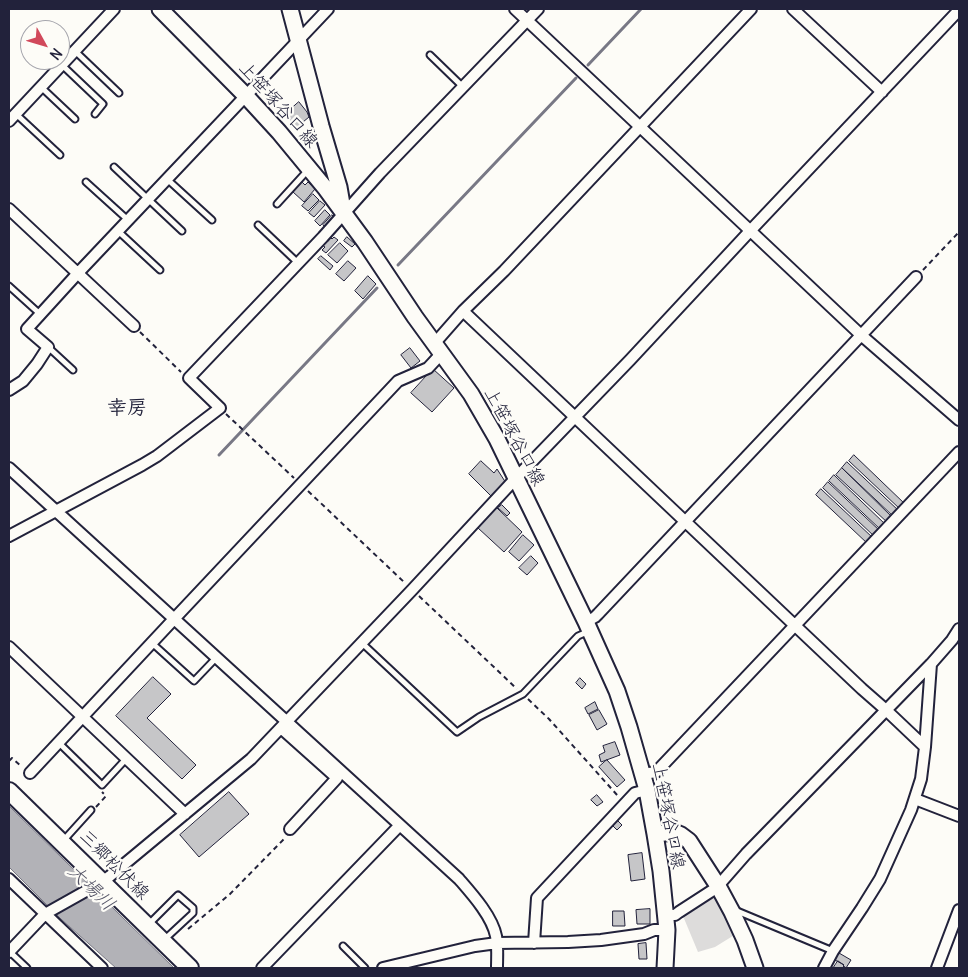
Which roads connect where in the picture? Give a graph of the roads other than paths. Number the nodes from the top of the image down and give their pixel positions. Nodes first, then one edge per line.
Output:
1 (114, 9) edge
2 (160, 9) edge
3 (290, 9) edge
4 (328, 9) edge
5 (515, 9) edge
6 (538, 9) edge
7 (751, 9) edge
8 (793, 9) edge
9 (959, 10) edge
10 (527, 20) junction
11 (298, 40) junction
12 (75, 51) junction
13 (430, 55) dead end
14 (70, 56) edge
15 (57, 70) edge
16 (67, 70) edge
17 (41, 87) junction
18 (463, 87) junction
19 (882, 92) junction
20 (119, 93) dead end
21 (246, 96) junction
22 (95, 114) dead end
23 (12, 117) edge
24 (75, 119) dead end
25 (640, 126) junction
26 (60, 156) dead end
27 (114, 167) dead end
28 (310, 168) junction
29 (167, 179) junction
30 (86, 182) dead end
31 (147, 200) junction
32 (277, 204) dead end
33 (9, 209) edge
34 (344, 214) junction
35 (128, 220) junction
36 (212, 220) dead end
37 (258, 225) dead end
38 (118, 231) junction
39 (182, 231) dead end
40 (750, 231) junction
41 (298, 263) junction
42 (160, 270) dead end
43 (78, 273) junction
44 (916, 277) road end
45 (9, 286) edge
46 (463, 311) junction
47 (40, 314) junction
48 (134, 326) road end
49 (861, 336) junction
50 (48, 347) junction
51 (438, 349) junction
52 (73, 370) dead end
53 (9, 390) edge
54 (575, 417) junction
55 (959, 420) edge
56 (959, 452) edge
57 (9, 468) edge
58 (516, 478) junction
59 (56, 512) junction
60 (685, 522) junction
61 (9, 536) edge
62 (174, 618) junction
63 (795, 625) junction
64 (588, 626) junction
65 (959, 629) edge
66 (152, 643) junction
67 (362, 643) junction
68 (9, 646) edge
69 (216, 658) junction
70 (931, 664) junction
71 (886, 710) junction
72 (83, 717) junction
73 (284, 725) junction
74 (59, 743) junction
75 (925, 747) junction
76 (126, 759) junction
77 (327, 764) junction
78 (30, 773) road end
79 (643, 774) junction
80 (647, 790) junction
81 (9, 791) edge
82 (915, 799) junction
83 (91, 810) road end
84 (185, 814) junction
85 (959, 816) edge
86 (400, 825) junction
87 (290, 829) road end
88 (656, 834) junction
89 (61, 842) junction
90 (9, 879) edge
91 (98, 885) junction
92 (718, 886) junction
93 (959, 910) edge
94 (732, 912) junction
95 (48, 913) junction
96 (666, 923) junction
97 (146, 926) junction
98 (162, 942) junction
99 (534, 942) junction
100 (497, 943) junction
101 (343, 946) dead end
102 (833, 951) junction
103 (9, 952) edge
104 (98, 967) edge
105 (397, 967) edge
106 (26, 968) edge
107 (190, 968) edge
108 (262, 968) edge
109 (365, 968) edge
110 (383, 968) edge
111 (497, 968) edge
112 (665, 968) edge
113 (755, 968) edge
114 (824, 968) edge
115 (937, 968) edge

1 - 12 street
2 - 21 main road, 上笹塚谷口線
3 - 11 main road
4 - 11 street
5 - 10 street
6 - 10 street
7 - 25 street
8 - 19 street
9 - 19 street
10 - 18 street
10 - 25 street
11 - 21 street
11 - 34 main road
12 - 14 street
12 - 20 lane
13 - 18 lane
15 - 17 street
16 - 22 lane
17 - 23 street
17 - 24 lane
18 - 34 street
19 - 40 street
21 - 28 main road, 上笹塚谷口線
21 - 29 street
23 - 26 lane
25 - 40 street
25 - 46 street
27 - 31 lane
28 - 32 lane
28 - 34 main road, 上笹塚谷口線
29 - 31 street
29 - 36 lane
30 - 35 lane
31 - 35 street
31 - 39 lane
33 - 43 street
34 - 41 street
34 - 51 main road, 上笹塚谷口線
35 - 38 street
37 - 41 lane
38 - 42 lane
38 - 43 street
40 - 49 street
40 - 54 street
41 - 59 street
43 - 47 street
43 - 48 street
44 - 49 street
45 - 47 lane
46 - 51 street
46 - 54 street
47 - 50 street
49 - 55 street
49 - 60 street
50 - 52 lane
50 - 53 street
51 - 58 main road, 上笹塚谷口線
51 - 62 street
54 - 58 street
54 - 60 street
56 - 63 street
57 - 59 street
58 - 64 main road, 上笹塚谷口線
58 - 67 street
59 - 61 street
59 - 62 street
60 - 63 street
60 - 64 street
62 - 66 street
62 - 69 street
63 - 71 street
63 - 79 street
64 - 67 lane
64 - 79 main road, 上笹塚谷口線
65 - 70 street
66 - 69 lane
66 - 72 street
67 - 73 street
68 - 72 street
69 - 73 street
70 - 71 street
70 - 75 street
71 - 75 street
71 - 92 street
72 - 74 street
72 - 76 street
73 - 77 street
73 - 84 street
74 - 76 lane
74 - 78 street
75 - 82 street
76 - 84 street
77 - 86 street
77 - 87 street
79 - 80 main road, 上笹塚谷口線
80 - 88 main road, 上笹塚谷口線
80 - 99 street
81 - 89 main road, 三郷松伏線
82 - 85 street
82 - 102 street
83 - 89 lane
84 - 91 street
86 - 100 street
86 - 108 street
88 - 92 main road
88 - 96 main road, 上笹塚谷口線
89 - 91 main road, 三郷松伏線
90 - 95 street
91 - 95 street
91 - 97 main road, 三郷松伏線
92 - 94 main road
92 - 96 street
93 - 115 street
94 - 102 lane
94 - 113 main road
95 - 103 street
95 - 104 street
96 - 99 street
96 - 112 main road, 上笹塚谷口線
97 - 98 main road, 三郷松伏線
97 - 98 lane
98 - 107 main road, 三郷松伏線
99 - 100 street
100 - 105 street
100 - 111 street
101 - 109 lane
102 - 114 street
103 - 106 lane
105 - 110 street

